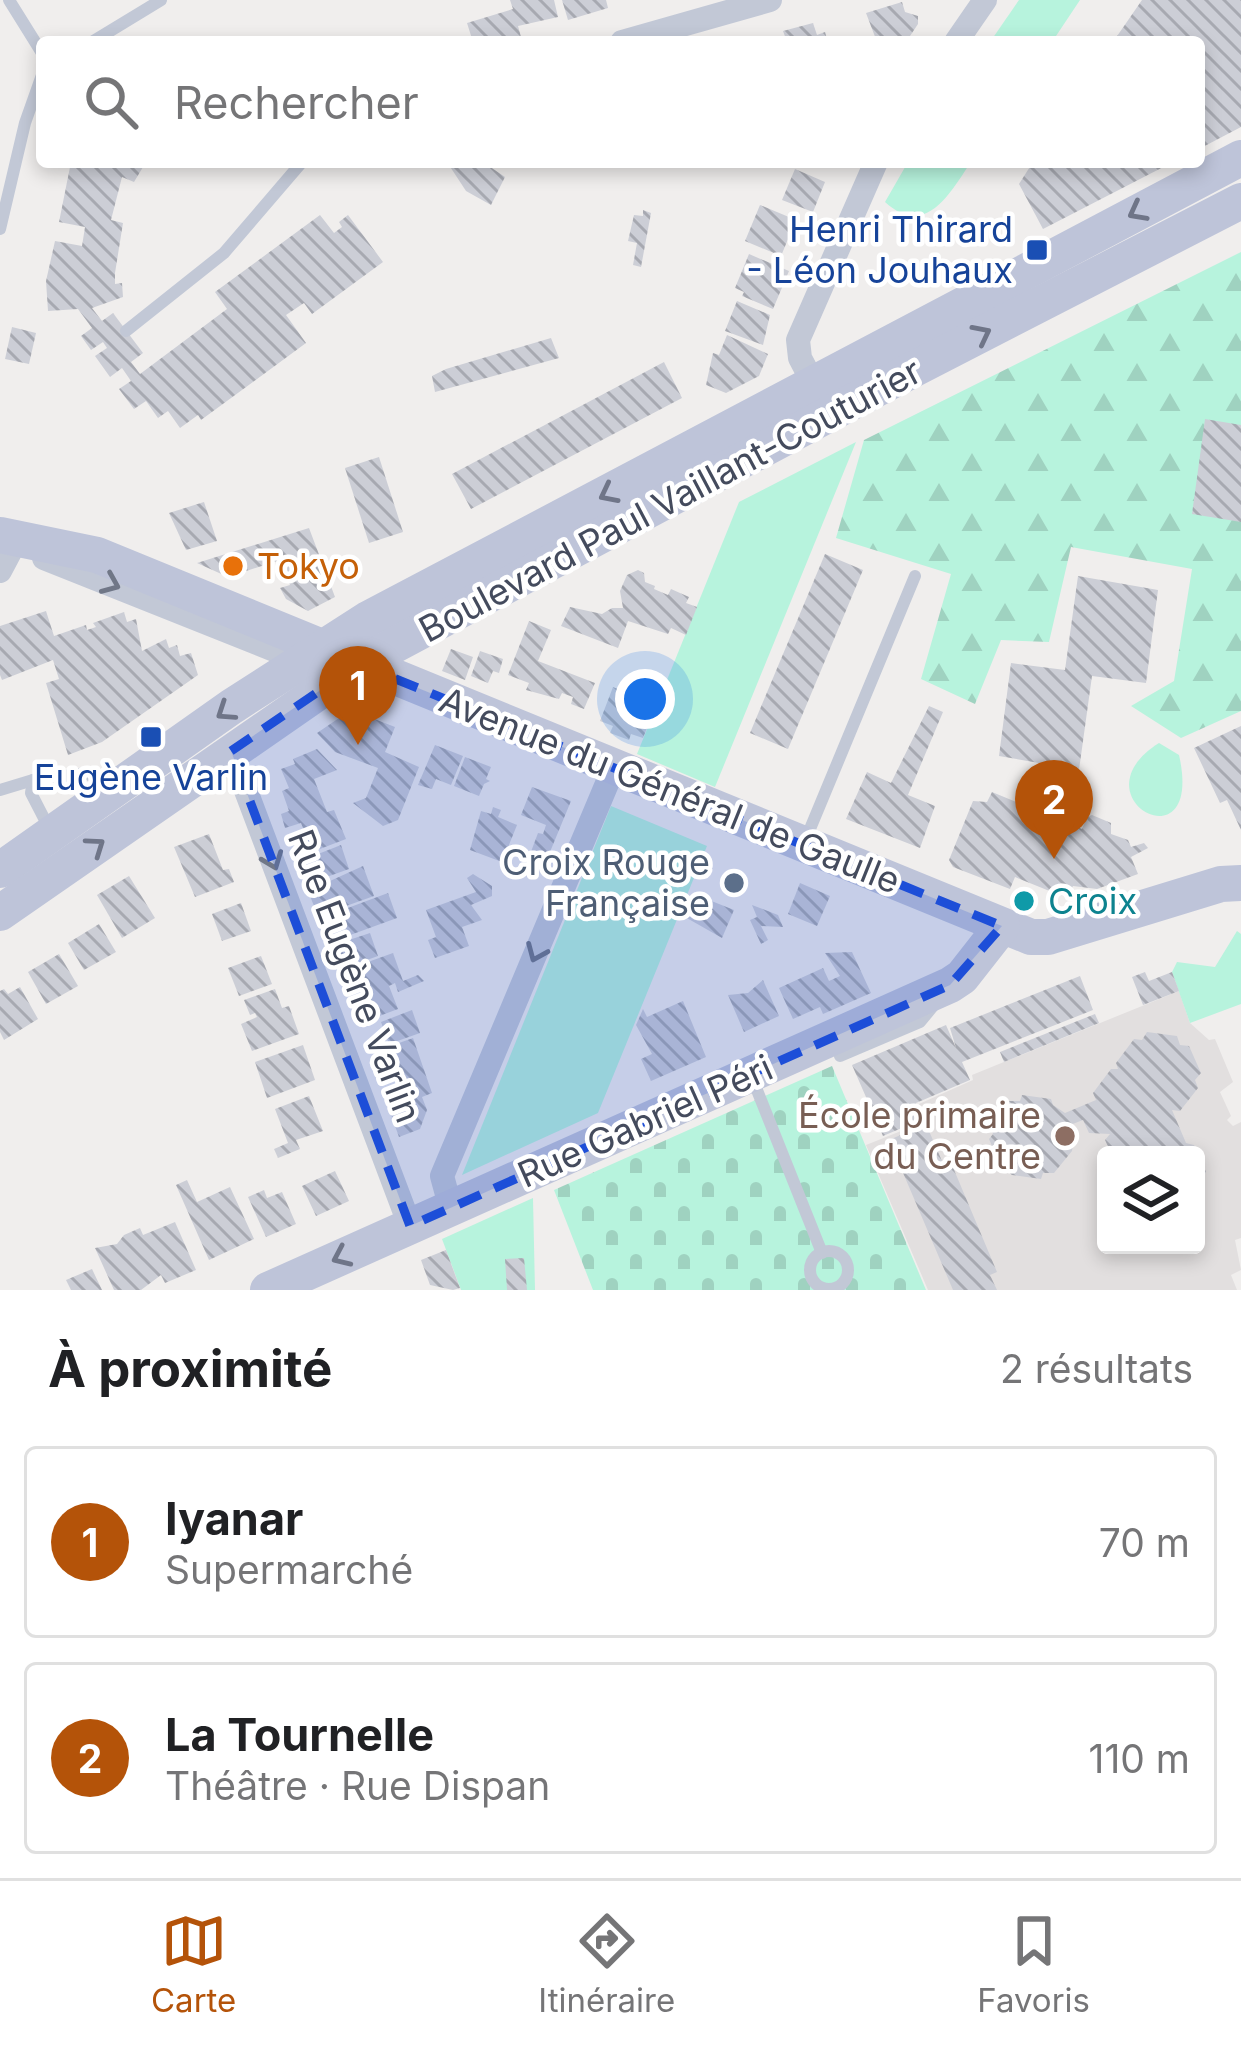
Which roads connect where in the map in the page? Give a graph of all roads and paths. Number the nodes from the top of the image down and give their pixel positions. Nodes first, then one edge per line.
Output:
1 (10, 0) edge
2 (161, 0) edge
3 (770, 0) edge
4 (985, 0) edge
5 (102, 36) edge
6 (643, 36) edge
7 (960, 36) edge
8 (36, 43) edge
9 (36, 92) edge
10 (1241, 158) edge
11 (297, 168) edge
12 (872, 168) edge
13 (1241, 201) edge
14 (0, 229) edge
15 (127, 331) dead end
16 (822, 400) junction
17 (6, 549) edge
18 (915, 576) dead end
19 (336, 666) junction
20 (231, 752) junction
21 (608, 779) junction
22 (33, 780) junction
23 (0, 790) edge
24 (111, 790) junction
25 (51, 833) junction
26 (803, 845) junction
27 (0, 870) edge
28 (1241, 886) edge
29 (0, 913) edge
30 (991, 933) junction
31 (1053, 952) dead end
32 (1034, 953) dead end
33 (950, 986) junction
34 (840, 1056) dead end
35 (751, 1073) junction
36 (451, 1209) junction
37 (410, 1226) junction
38 (822, 1253) junction
39 (829, 1289) edge
40 (268, 1290) edge

1 - 8 lane
2 - 5 lane
3 - 6 street
4 - 7 street
9 - 14 lane
10 -> 16 main road, Boulevard Paul Vaillant-Couturier
11 - 15 lane
12 - 16 street
16 -> 13 main road, Boulevard Paul Vaillant-Couturier
16 - 19 main road, Boulevard Paul Vaillant-Couturier
17 - 19 main road, Avenue du Général de Gaulle
18 - 26 lane
19 - 20 main road, Boulevard Paul Vaillant-Couturier
19 - 21 main road, Avenue du Général de Gaulle
19 -> 24 main road, Boulevard Paul Vaillant-Couturier
29 -> 20 main road, Boulevard Paul Vaillant-Couturier
20 -> 37 street, Rue Eugène Varlin
21 - 26 main road, Avenue du Général de Gaulle
21 -> 36 street
22 - 23 lane
22 - 24 lane
22 - 25 lane
24 - 25 main road, Boulevard Paul Vaillant-Couturier
25 - 27 main road, Boulevard Paul Vaillant-Couturier
26 - 30 main road, Avenue du Général de Gaulle
28 - 30 main road, Avenue du Général de Gaulle
28 - 31 lane
30 - 32 lane
30 - 33 main road, Rue Gabriel Péri
33 - 34 lane
33 - 35 main road, Rue Gabriel Péri
35 - 36 main road, Rue Gabriel Péri
35 - 38 lane
36 - 37 main road, Rue Gabriel Péri
37 -> 40 main road, Rue Gabriel Péri
38 - 39 lane
38 - 39 lane

